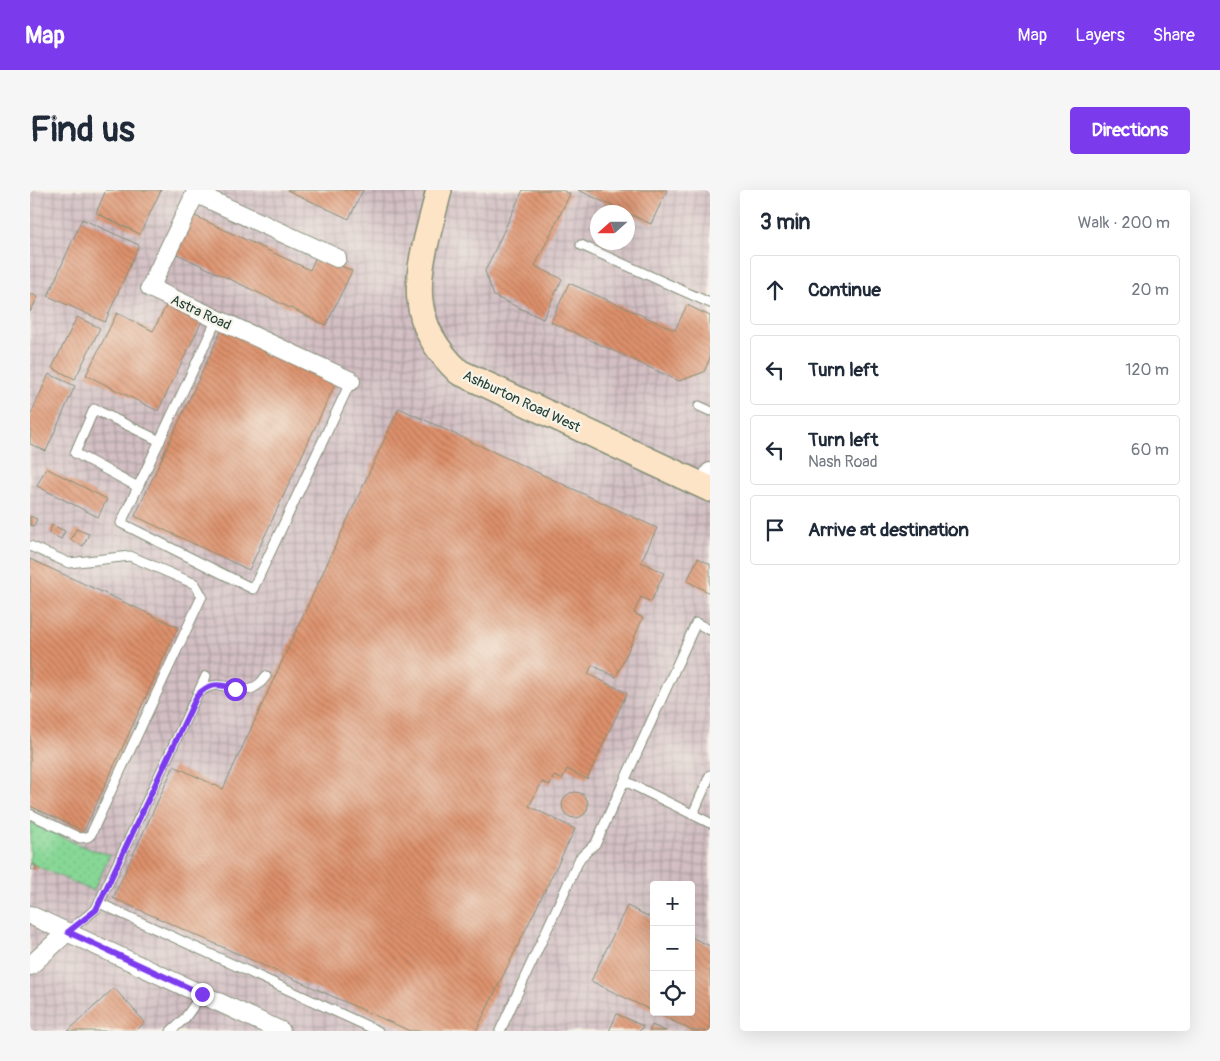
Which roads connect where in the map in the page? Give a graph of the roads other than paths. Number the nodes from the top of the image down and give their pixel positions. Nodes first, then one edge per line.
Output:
1 (439, 190) edge
2 (196, 192) edge
3 (581, 245) dead end
4 (337, 258) dead end
5 (710, 303) edge
6 (217, 319) junction
7 (351, 381) joint
8 (699, 406) dead end
9 (710, 411) edge
10 (160, 441) junction
11 (708, 482) edge
12 (138, 487) junction
13 (30, 546) edge
14 (710, 630) edge
15 (206, 676) dead end
16 (266, 676) dead end
17 (197, 696) junction
18 (710, 776) edge
19 (625, 781) junction
20 (30, 814) edge
21 (693, 814) junction
22 (710, 822) edge
23 (99, 903) junction
24 (30, 915) edge
25 (68, 932) junction
26 (30, 966) edge
27 (202, 994) junction
28 (171, 1031) edge
29 (281, 1031) edge
30 (378, 1031) edge
31 (500, 1031) edge

1 - 11 main road, Ashburton Road West
2 - 4 street
2 - 6 street, Astra Road
3 - 5 lane
6 - 7 street, Astra Road
6 - 10 lane
7 - 12 lane
8 - 9 lane
10 - 12 lane
10 - 12 lane
13 - 20 lane
14 - 19 lane
15 - 17 lane
16 - 17 lane
17 - 23 lane
18 - 21 lane
19 - 21 lane
19 - 31 lane
21 - 22 lane
23 - 25 lane
23 - 30 lane
24 - 25 street
25 - 26 street
25 - 27 street
27 - 28 lane
27 - 29 street

